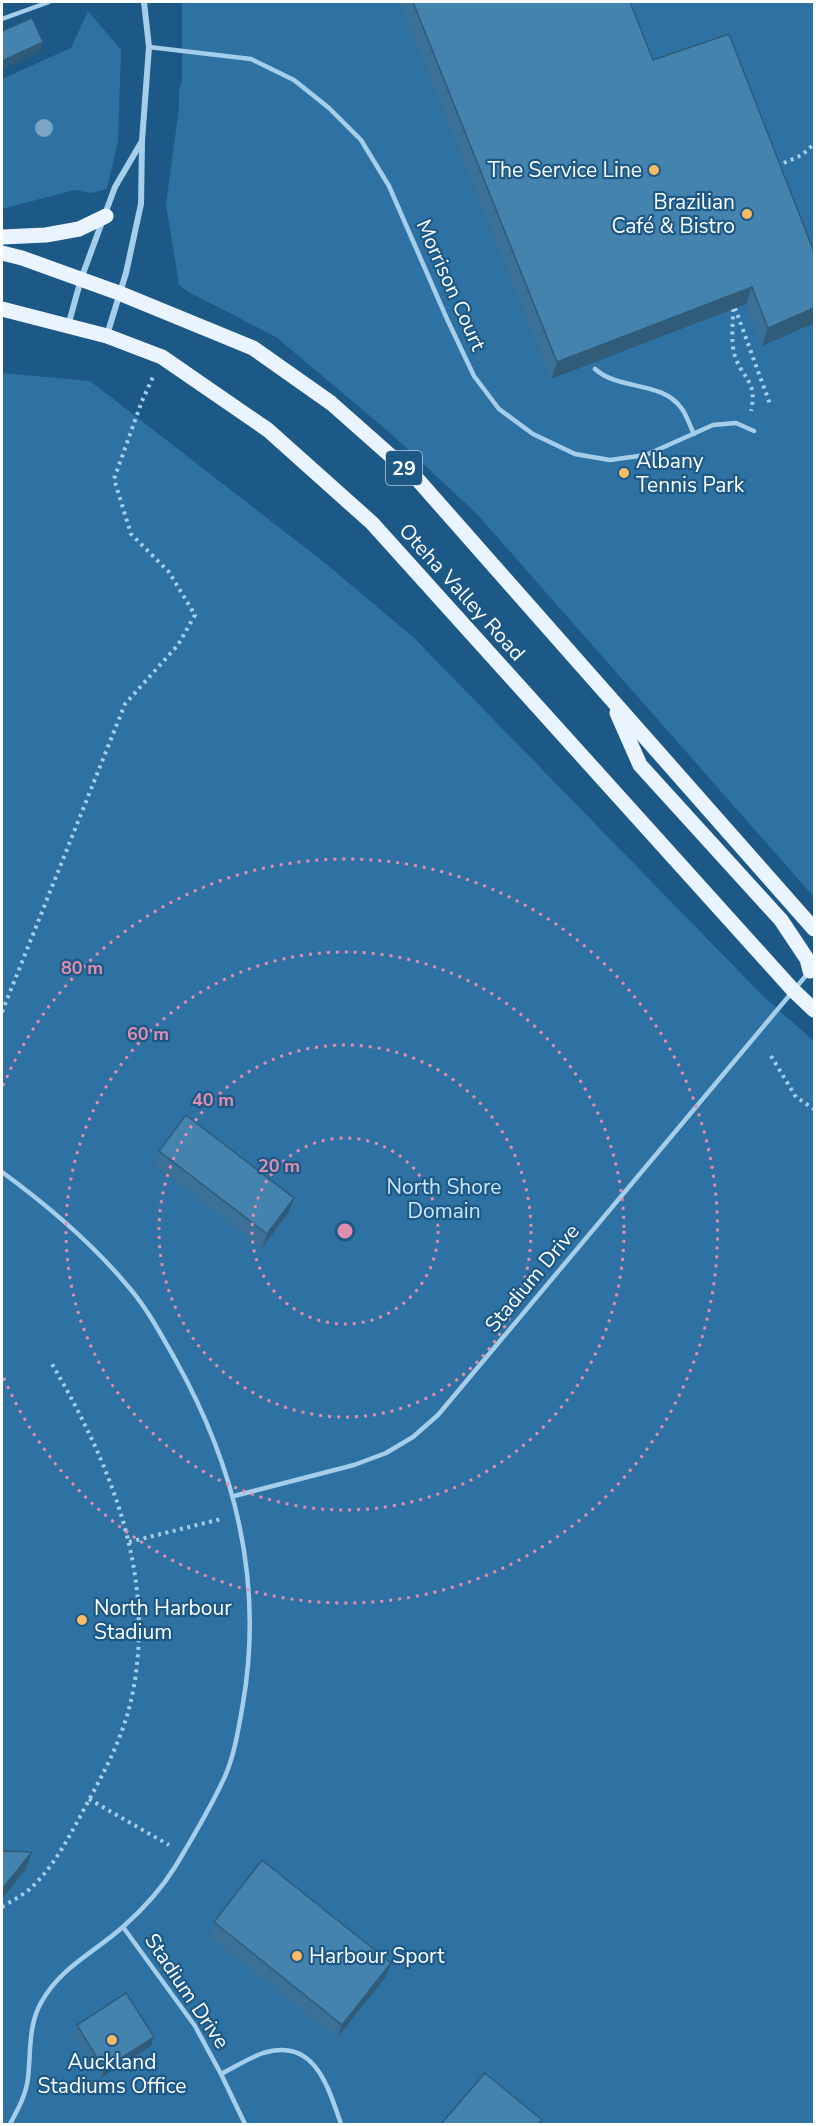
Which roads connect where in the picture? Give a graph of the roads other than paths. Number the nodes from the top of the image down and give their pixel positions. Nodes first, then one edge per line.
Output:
1 (49, 2) edge
2 (144, 2) edge
3 (2, 19) edge
4 (149, 47) junction
5 (142, 141) junction
6 (106, 216) junction
7 (2, 237) edge
8 (2, 253) edge
9 (81, 279) junction
10 (119, 293) junction
11 (2, 309) edge
12 (68, 326) junction
13 (107, 336) junction
14 (594, 369) edge
15 (754, 431) dead end
16 (694, 434) junction
17 (613, 702) junction
18 (814, 928) edge
19 (812, 968) edge
20 (794, 990) junction
21 (814, 1010) edge
22 (2, 1172) edge
23 (234, 1496) junction
24 (123, 1927) junction
25 (221, 2074) junction
26 (10, 2124) edge
27 (245, 2124) edge
28 (341, 2124) edge

1 - 3 lane
2 - 4 street
4 - 5 street
4 - 16 lane, Morrison Court
5 - 6 street
5 - 10 street
6 - 7 main road
6 - 9 street
8 - 9 main road, Oteha Valley Road / 29
9 - 10 main road, Oteha Valley Road / 29
9 - 12 street
10 - 13 street
10 - 17 main road, Oteha Valley Road / 29
11 - 12 main road, Oteha Valley Road
12 - 13 main road, Oteha Valley Road
13 - 20 main road, Oteha Valley Road
14 - 16 lane
15 - 16 lane, Morrison Court
17 - 18 main road, Oteha Valley Road / 29
17 - 19 main road
19 - 20 lane, Stadium Drive
20 - 21 main road, Oteha Valley Road
20 - 23 lane, Stadium Drive
22 - 23 lane, Stadium Drive
23 - 24 lane, Stadium Drive
24 - 25 lane, Stadium Drive
24 - 26 lane, Stadium Drive
25 - 27 lane, Stadium Drive
25 - 28 lane, Stadium Drive

